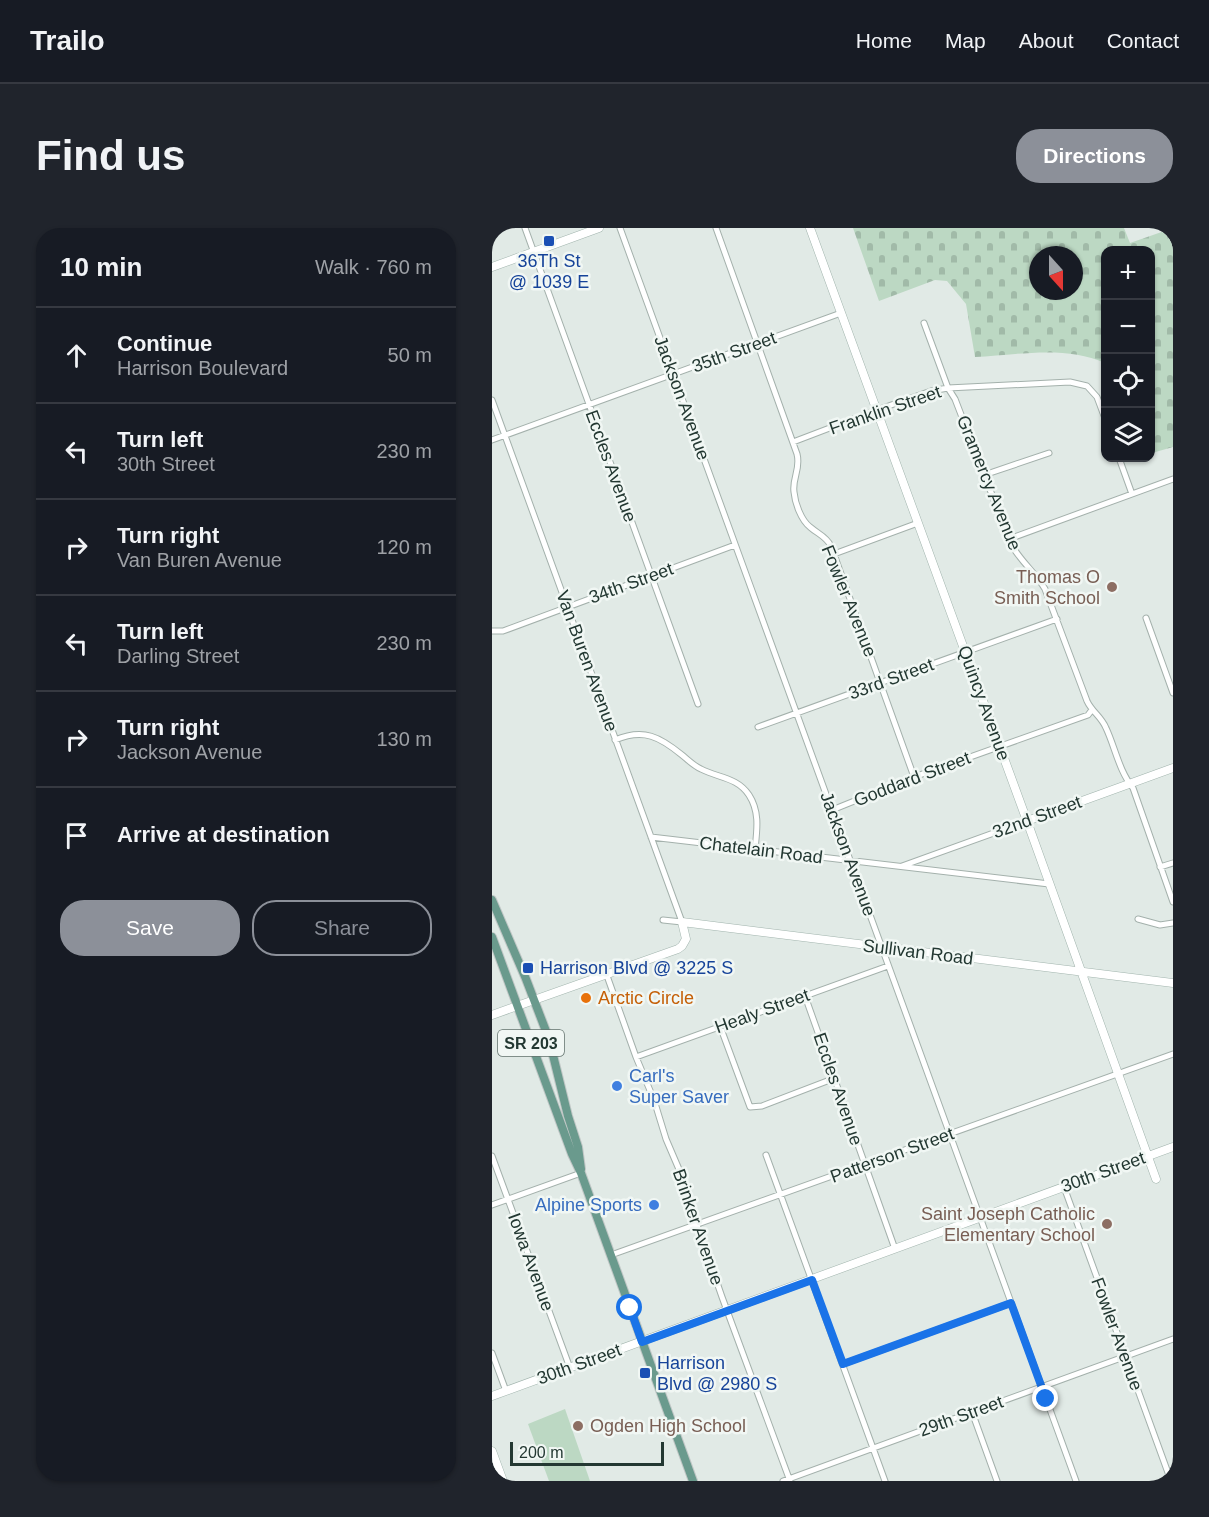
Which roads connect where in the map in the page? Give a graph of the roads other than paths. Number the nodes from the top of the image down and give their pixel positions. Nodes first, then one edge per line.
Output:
1 (525, 228) edge
2 (599, 228) edge
3 (620, 228) edge
4 (716, 228) edge
5 (810, 228) edge
6 (534, 252) junction
7 (492, 267) edge
8 (841, 313) junction
9 (924, 322) dead end
10 (758, 344) junction
11 (674, 374) junction
12 (948, 388) junction
13 (492, 400) edge
14 (589, 405) junction
15 (1101, 408) edge
16 (877, 410) junction
17 (505, 436) junction
18 (492, 440) edge
19 (793, 442) junction
20 (1049, 453) dead end
21 (1120, 462) edge
22 (984, 475) junction
23 (1173, 479) edge
24 (1132, 494) junction
25 (918, 523) junction
26 (1009, 539) junction
27 (735, 545) junction
28 (834, 554) junction
29 (652, 576) junction
30 (567, 606) junction
31 (1146, 618) dead end
32 (1057, 619) junction
33 (492, 631) edge
34 (965, 652) junction
35 (881, 682) junction
36 (1173, 693) edge
37 (698, 704) dead end
38 (1092, 711) junction
39 (797, 714) junction
40 (758, 728) dead end
41 (615, 740) junction
42 (1000, 746) junction
43 (1173, 768) edge
44 (914, 777) junction
45 (1130, 784) junction
46 (832, 810) junction
47 (1027, 821) junction
48 (651, 837) junction
49 (755, 849) junction
50 (850, 860) junction
51 (1173, 863) edge
52 (900, 867) junction
53 (1160, 867) junction
54 (1049, 884) junction
55 (492, 900) edge
56 (1173, 902) edge
57 (1138, 919) dead end
58 (663, 920) dead end
59 (682, 922) junction
60 (1173, 923) edge
61 (492, 937) edge
62 (882, 947) junction
63 (888, 966) junction
64 (1082, 972) junction
65 (606, 974) junction
66 (1173, 983) edge
67 (805, 996) junction
68 (534, 1000) junction
69 (517, 1006) junction
70 (492, 1015) edge
71 (720, 1026) junction
72 (1173, 1054) edge
73 (636, 1057) junction
74 (1118, 1074) junction
75 (835, 1078) junction
76 (950, 1134) junction
77 (1173, 1147) edge
78 (766, 1155) dead end
79 (492, 1156) edge
80 (1147, 1156) junction
81 (864, 1165) junction
82 (581, 1173) junction
83 (1156, 1179) dead end
84 (1064, 1186) junction
85 (781, 1195) junction
86 (508, 1200) junction
87 (492, 1205) edge
88 (980, 1218) junction
89 (697, 1225) junction
90 (895, 1249) junction
91 (611, 1255) junction
92 (812, 1280) junction
93 (1011, 1303) junction
94 (727, 1311) junction
95 (1173, 1339) edge
96 (642, 1342) junction
97 (492, 1353) edge
98 (1126, 1357) junction
99 (843, 1364) junction
100 (570, 1368) junction
101 (1042, 1387) junction
102 (506, 1391) junction
103 (492, 1396) edge
104 (972, 1412) junction
105 (874, 1448) junction
106 (492, 1451) edge
107 (788, 1480) edge
108 (503, 1481) edge
109 (693, 1481) edge
110 (885, 1481) edge
111 (997, 1481) edge
112 (1076, 1481) edge
113 (1171, 1481) edge

1 - 6 street, Eccles Avenue
2 - 6 street
3 - 11 street, Jackson Avenue
4 - 10 street, Fowler Avenue
5 - 8 street, Quincy Avenue
6 - 7 street
6 - 14 street, Eccles Avenue
8 - 10 street, 35th Street
8 - 16 street, Quincy Avenue
9 - 12 street, Gramercy Avenue
10 - 11 street, 35th Street
10 - 19 street, Fowler Avenue
11 - 14 street, 35th Street
11 - 27 street, Jackson Avenue
12 - 15 street, Franklin Street
12 - 16 street, Franklin Street
12 - 22 street, Gramercy Avenue
13 - 17 street, Van Buren Avenue
14 - 17 street, 35th Street
14 - 29 street, Eccles Avenue
16 - 19 street, Franklin Street
16 - 25 street, Quincy Avenue
17 - 18 street, 35th Street
17 - 30 street, Van Buren Avenue
19 - 28 street, Fowler Avenue
20 - 22 street
21 - 24 street
22 - 26 street, Gramercy Avenue
23 - 24 street
24 - 26 street
25 - 28 street
25 - 34 street, Quincy Avenue
26 - 32 street, Gramercy Avenue
27 - 29 street, 34th Street
27 - 39 street, Jackson Avenue
28 - 35 street, Fowler Avenue
29 - 30 street, 34th Street
29 - 37 street, Eccles Avenue
30 - 33 street, 34th Street
30 - 41 street, Van Buren Avenue
31 - 36 street
32 - 34 street, 33rd Street
32 - 38 street, Gramercy Avenue
34 - 35 street, 33rd Street
34 - 42 street, Quincy Avenue
35 - 39 street, 33rd Street
35 - 44 street, Fowler Avenue
38 - 42 street, Goddard Street
38 - 45 street, Gramercy Avenue
39 - 40 street, 33rd Street
39 - 46 street, Jackson Avenue
41 - 48 street, Van Buren Avenue
41 - 49 street
42 - 44 street, Goddard Street
42 - 47 street, Quincy Avenue
43 - 45 street, 32nd Street
44 - 46 street, Goddard Street
45 - 47 street, 32nd Street
45 - 53 street, Gramercy Avenue
46 - 50 street, Jackson Avenue
47 - 52 street, 32nd Street
47 - 54 street, Quincy Avenue
48 - 49 street, Chatelain Road
48 - 59 street, Van Buren Avenue
49 - 50 street, Chatelain Road
50 - 52 street, Chatelain Road
50 - 62 street, Jackson Avenue
51 - 53 street
52 - 54 street, Chatelain Road
53 - 56 street, Gramercy Avenue
54 - 64 street, Quincy Avenue
55 - 68 main road, SR 203
57 - 60 street
58 - 59 street, Sullivan Road
59 - 62 street, Sullivan Road
59 - 65 street
61 - 69 main road, SR 203
62 - 63 street, Jackson Avenue
62 - 64 street, Sullivan Road
63 - 67 street, Healy Street
63 - 76 street, Jackson Avenue
64 - 66 street, Sullivan Road
64 - 74 street, Quincy Avenue
65 - 68 street
65 - 73 street, Brinker Avenue
67 - 71 street, Healy Street
67 - 75 street, Eccles Avenue
68 - 69 street
68 - 82 main road, SR 203
69 - 70 street
69 - 82 main road, SR 203
71 - 73 street, Healy Street
71 - 75 street
72 - 74 street, Patterson Street
73 - 89 street, Brinker Avenue
74 - 76 street, Patterson Street
74 - 80 street, Quincy Avenue
75 - 81 street, Eccles Avenue
76 - 81 street, Patterson Street
76 - 88 street, Jackson Avenue
77 - 80 street, 30th Street
78 - 85 street
79 - 86 street, Iowa Avenue
80 - 83 street, Quincy Avenue
80 - 84 street, 30th Street
81 - 85 street, Patterson Street
81 - 90 street, Eccles Avenue
82 - 86 street
82 - 91 main road, SR 203
84 - 88 street, 30th Street
84 - 98 street, Fowler Avenue
85 - 89 street, Patterson Street
85 - 92 street
86 - 87 street
86 - 100 street, Iowa Avenue
88 - 90 street, 30th Street
88 - 93 street, Jackson Avenue
89 - 91 street, Patterson Street
89 - 94 street, Brinker Avenue
90 - 92 street, 30th Street
91 - 96 main road, SR 203
92 - 94 street, 30th Street
92 - 99 street
93 - 99 street
93 - 101 street, Jackson Avenue
94 - 96 street, 30th Street
94 - 107 street, Brinker Avenue
95 - 98 street, 29th Street
96 - 100 street, 30th Street
96 - 109 main road, SR 203
97 - 102 street
98 - 101 street, 29th Street
98 - 113 street, Fowler Avenue
99 - 105 street
100 - 102 street, 30th Street
101 - 104 street, 29th Street
101 - 112 street, Jackson Avenue
102 - 103 street, 30th Street
104 - 105 street, 29th Street
104 - 111 street
105 - 107 street, 29th Street
105 - 110 street
106 - 108 street

